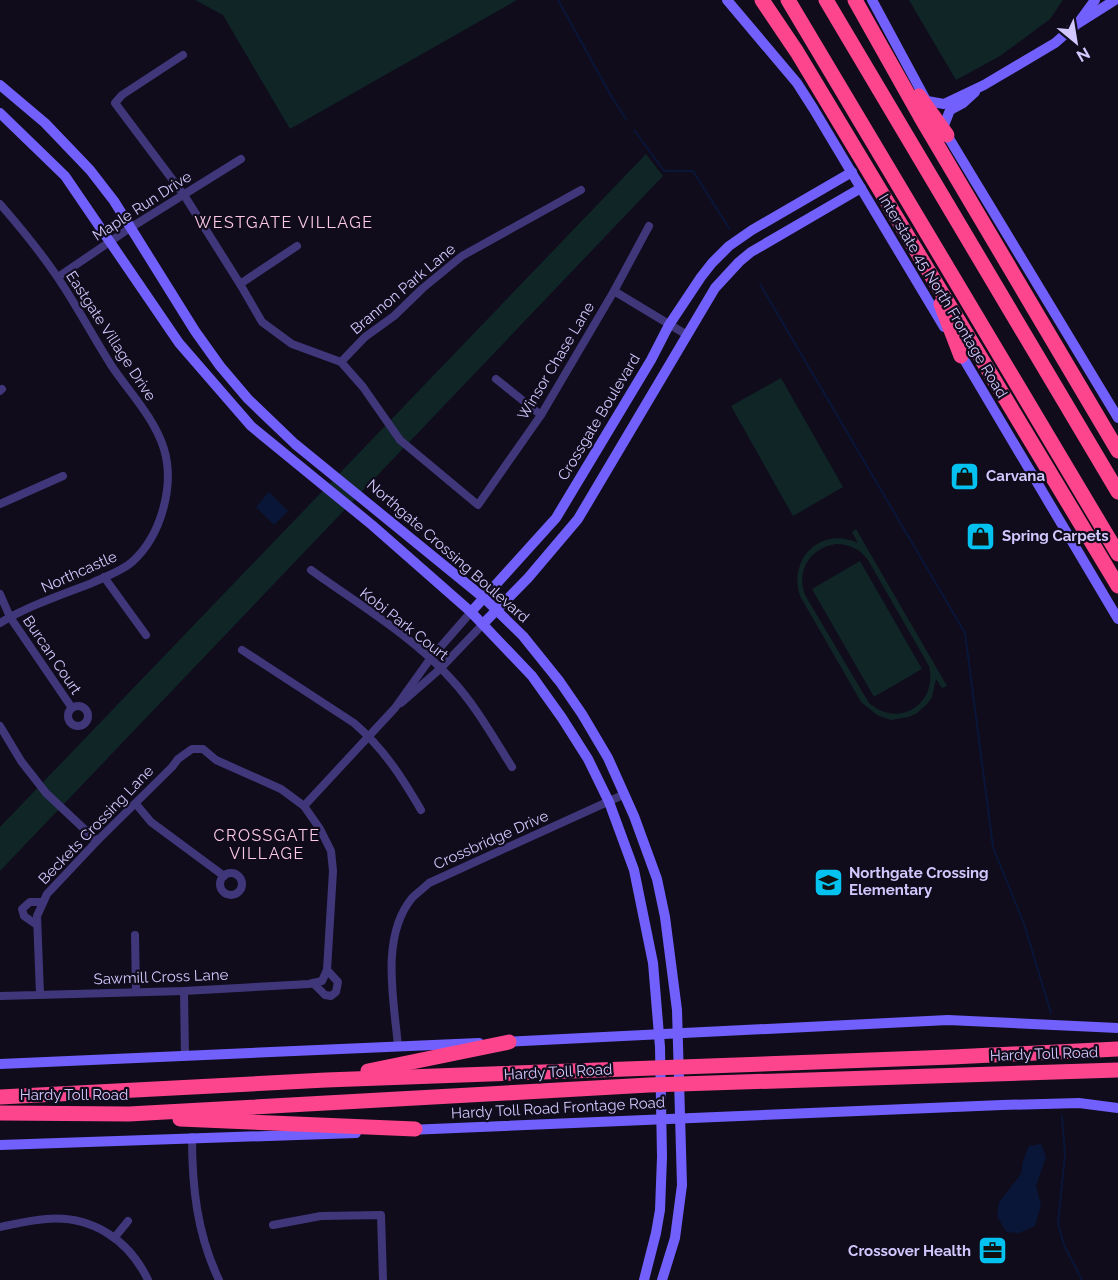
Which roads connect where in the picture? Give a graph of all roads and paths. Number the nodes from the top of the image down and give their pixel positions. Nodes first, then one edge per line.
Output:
1 (728, 0) edge
2 (762, 0) edge
3 (772, 0) edge
4 (788, 0) edge
5 (826, 0) edge
6 (855, 0) edge
7 (872, 0) edge
8 (1095, 0) edge
9 (1115, 0) edge
10 (1077, 24) junction
11 (183, 55) dead end
12 (0, 86) edge
13 (978, 88) junction
14 (927, 101) junction
15 (0, 113) edge
16 (945, 131) junction
17 (241, 159) dead end
18 (852, 172) junction
19 (861, 188) junction
20 (581, 190) dead end
21 (184, 195) junction
22 (0, 204) edge
23 (649, 226) dead end
24 (130, 228) junction
25 (111, 243) junction
26 (297, 246) dead end
27 (58, 277) junction
28 (240, 284) junction
29 (614, 291) junction
30 (669, 325) junction
31 (687, 335) junction
32 (961, 356) junction
33 (341, 362) junction
34 (496, 379) dead end
35 (261, 411) junction
36 (541, 415) junction
37 (1118, 418) edge
38 (614, 422) junction
39 (251, 426) junction
40 (629, 433) junction
41 (1118, 451) edge
42 (63, 476) dead end
43 (1118, 492) edge
44 (166, 496) joint
45 (0, 504) edge
46 (381, 513) junction
47 (556, 518) junction
48 (372, 525) junction
49 (571, 527) junction
50 (1118, 554) edge
51 (311, 570) dead end
52 (104, 577) junction
53 (1118, 586) edge
54 (0, 594) edge
55 (484, 598) junction
56 (496, 610) junction
57 (471, 612) junction
58 (10, 617) junction
59 (1118, 619) edge
60 (0, 622) edge
61 (483, 624) junction
62 (146, 635) dead end
63 (242, 650) dead end
64 (430, 659) junction
65 (440, 669) junction
66 (560, 682) junction
67 (545, 693) junction
68 (72, 708) dead end
69 (395, 708) junction
70 (0, 726) edge
71 (369, 736) junction
72 (512, 767) dead end
73 (625, 794) junction
74 (609, 802) junction
75 (136, 804) junction
76 (304, 806) junction
77 (421, 810) dead end
78 (97, 841) junction
79 (224, 876) dead end
80 (43, 902) junction
81 (665, 917) junction
82 (645, 920) junction
83 (37, 925) junction
84 (135, 935) dead end
85 (327, 970) junction
86 (318, 982) junction
87 (136, 991) junction
88 (184, 991) junction
89 (40, 994) junction
90 (0, 996) edge
91 (1118, 1028) edge
92 (659, 1034) junction
93 (678, 1038) junction
94 (509, 1042) junction
95 (398, 1046) junction
96 (1118, 1049) edge
97 (185, 1056) junction
98 (0, 1064) edge
99 (1118, 1070) edge
100 (326, 1080) junction
101 (1, 1097) edge
102 (1118, 1108) edge
103 (2, 1113) edge
104 (129, 1114) junction
105 (662, 1118) junction
106 (680, 1118) junction
107 (415, 1129) junction
108 (192, 1137) junction
109 (0, 1145) edge
110 (128, 1221) dead end
111 (273, 1225) dead end
112 (0, 1227) edge
113 (656, 1233) junction
114 (115, 1237) junction
115 (675, 1238) junction
116 (148, 1280) edge
117 (219, 1280) edge
118 (383, 1280) edge
119 (644, 1280) edge
120 (662, 1280) edge

1 - 18 main road, Interstate 45 North Frontage Road
2 - 53 highway
3 - 32 highway
4 - 50 highway
5 - 43 highway
6 - 16 highway
6 - 41 highway
7 - 14 main road
8 - 10 main road
9 - 10 main road
10 - 13 main road
11 - 21 street
12 - 24 main road, Northgate Crossing Boulevard
13 - 14 main road
13 - 16 main road
14 - 16 main road
15 - 25 main road, Northgate Crossing Boulevard
16 - 37 main road
17 - 21 street, Maple Run Drive
18 - 19 main road, Interstate 45 North Frontage Road
18 - 30 main road, Crossgate Boulevard
19 - 31 main road, Crossgate Boulevard
19 - 32 main road, Interstate 45 North Frontage Road
20 - 33 street, Brannon Park Lane
21 - 24 street, Maple Run Drive
21 - 28 street
22 - 27 street, Eastgate Village Drive
23 - 29 street, Winsor Chase Lane
24 - 25 street, Maple Run Drive
24 - 35 main road, Northgate Crossing Boulevard
25 - 27 street, Maple Run Drive
25 - 39 main road, Northgate Crossing Boulevard
26 - 28 street
27 - 44 street, Eastgate Village Drive
28 - 33 street
29 - 30 street
29 - 36 street, Winsor Chase Lane
30 - 31 street
30 - 38 main road, Crossgate Boulevard
31 - 40 main road, Crossgate Boulevard
32 - 59 main road, Interstate 45 North Frontage Road
33 - 36 street, Winsor Chase Lane
34 - 36 street
35 - 39 main road
35 - 46 main road, Northgate Crossing Boulevard
38 - 40 main road
38 - 47 main road, Crossgate Boulevard
39 - 48 main road, Northgate Crossing Boulevard
40 - 49 main road, Crossgate Boulevard
42 - 45 street
44 - 52 street, Northcastle
46 - 48 main road
46 - 55 main road, Northgate Crossing Boulevard
47 - 49 main road
47 - 55 main road, Crossgate Boulevard
48 - 57 main road, Northgate Crossing Boulevard
49 - 56 main road, Crossgate Boulevard
51 - 64 street, Kobi Park Court
52 - 58 street, Northcastle
52 - 62 street
54 - 58 street, Burcan Court
55 - 56 main road, Northgate Crossing Boulevard
55 - 57 main road, Crossgate Boulevard
56 - 61 main road, Crossgate Boulevard
56 - 66 main road, Northgate Crossing Boulevard
57 - 61 main road, Northgate Crossing Boulevard
57 - 64 street, Crossgate Boulevard
58 - 60 street, Northcastle
58 - 68 street, Burcan Court
61 - 65 street, Crossgate Boulevard
61 - 67 main road, Northgate Crossing Boulevard
63 - 71 street
64 - 65 street, Kobi Park Court
64 - 69 street, Crossgate Boulevard
65 - 69 street, Crossgate Boulevard
65 - 72 street, Kobi Park Court
66 - 67 main road
66 - 73 main road, Northgate Crossing Boulevard
67 - 74 main road, Northgate Crossing Boulevard
69 - 71 street, Crossgate Boulevard
70 - 78 street
71 - 76 street, Crossgate Boulevard
71 - 77 street
73 - 74 street, Crossbridge Drive
73 - 81 main road, Northgate Crossing Boulevard
74 - 82 main road, Northgate Crossing Boulevard
74 - 95 street, Crossbridge Drive
75 - 76 street, Beckets Crossing Lane
75 - 78 street, Beckets Crossing Lane
75 - 79 street
76 - 85 street
78 - 80 street, Beckets Crossing Lane
80 - 83 street, Beckets Crossing Lane
80 - 83 street
81 - 82 main road
81 - 93 main road, Northgate Crossing Boulevard
82 - 92 main road, Northgate Crossing Boulevard
83 - 89 street, Beckets Crossing Lane
84 - 87 street
85 - 86 street
85 - 86 street
86 - 88 street, Sawmill Cross Lane
87 - 88 street, Sawmill Cross Lane
87 - 89 street, Sawmill Cross Lane
88 - 97 street
89 - 90 street, Sawmill Cross Lane
91 - 93 main road
92 - 93 main road
92 - 94 main road
92 - 105 main road, Northgate Crossing Boulevard
93 - 106 main road, Northgate Crossing Boulevard
94 - 95 main road
94 - 100 highway
95 - 97 main road
96 - 100 highway, Hardy Toll Road
97 - 98 main road
99 - 104 highway, Hardy Toll Road
100 - 101 highway, Hardy Toll Road
102 - 106 main road, Hardy Toll Road Frontage Road
103 - 104 highway, Hardy Toll Road
104 - 107 highway
105 - 106 main road, Hardy Toll Road Frontage Road
105 - 107 main road, Hardy Toll Road Frontage Road
105 - 113 main road, Northgate Crossing Boulevard
106 - 115 main road, Northgate Crossing Boulevard
107 - 108 main road, Hardy Toll Road Frontage Road
108 - 109 main road, Hardy Toll Road Frontage Road
108 - 117 street
110 - 114 street
111 - 118 street
112 - 114 street
113 - 115 main road
113 - 119 main road, Northgate Crossing Boulevard
114 - 116 street
115 - 120 main road, Northgate Crossing Boulevard

